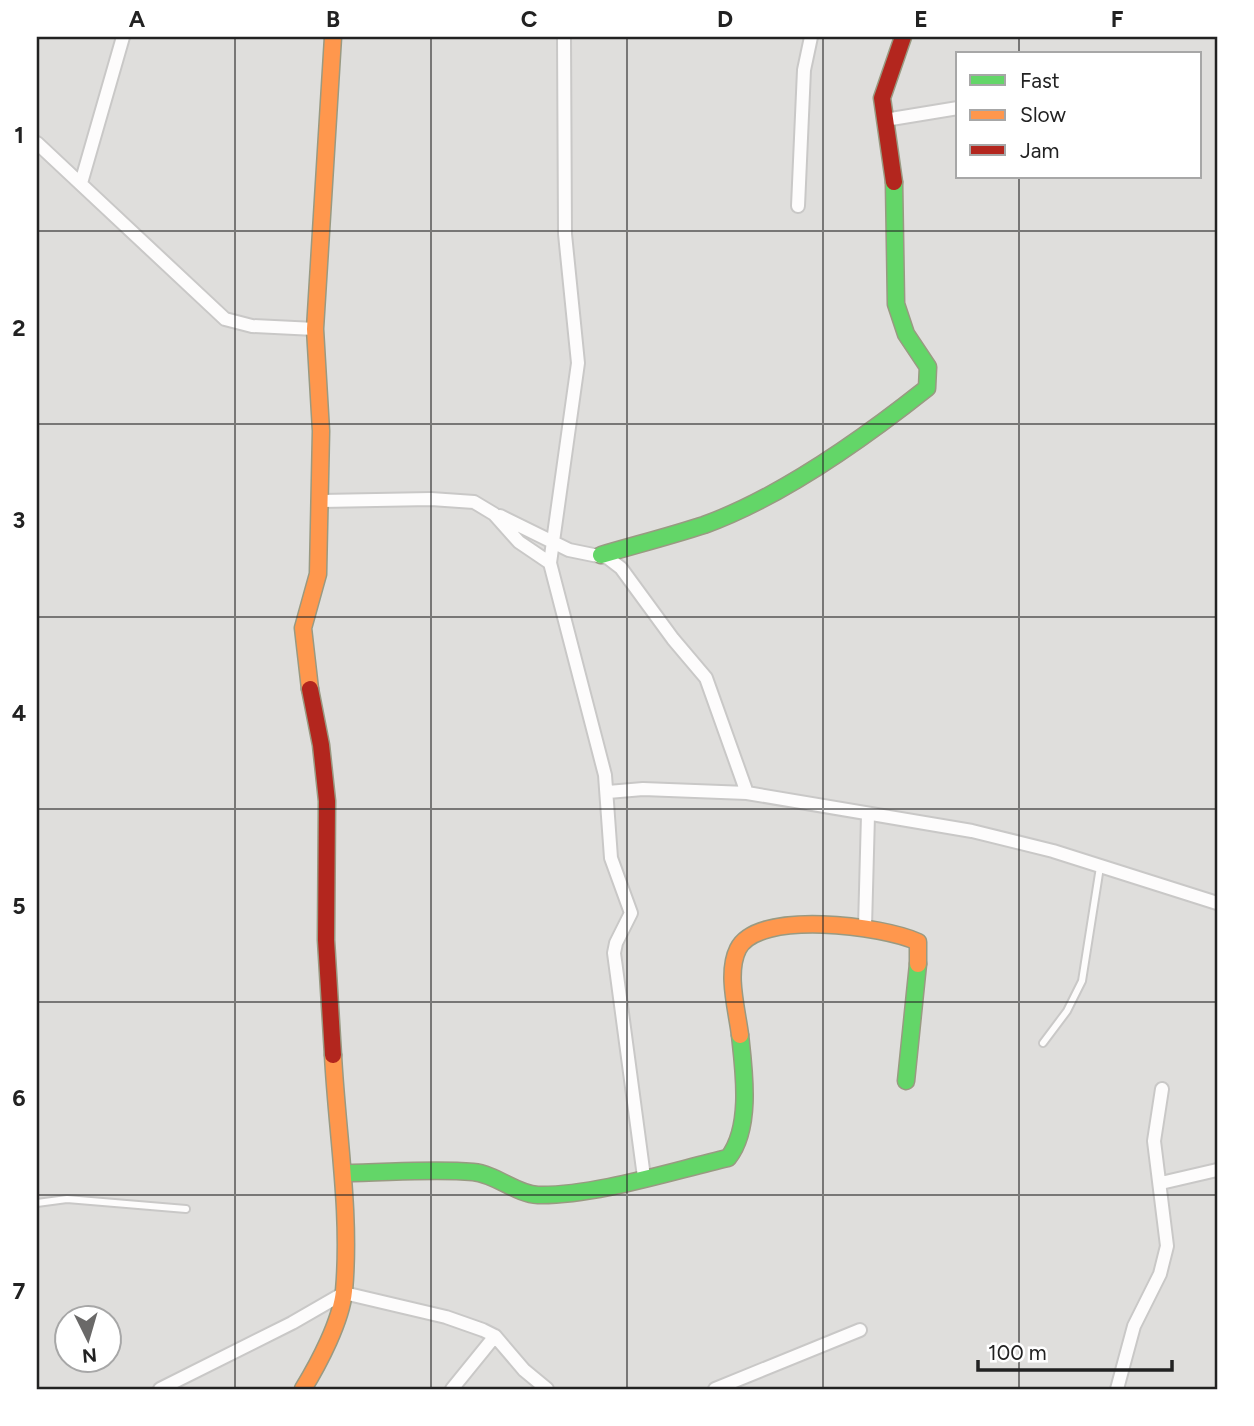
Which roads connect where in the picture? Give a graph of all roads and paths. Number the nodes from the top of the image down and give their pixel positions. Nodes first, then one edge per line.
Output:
1 (123, 37) edge
2 (333, 37) edge
3 (564, 37) edge
4 (811, 37) edge
5 (903, 37) edge
6 (956, 108) edge
7 (885, 120) junction
8 (37, 144) edge
9 (81, 183) junction
10 (798, 206) dead end
11 (315, 329) junction
12 (321, 501) junction
13 (495, 514) junction
14 (552, 542) junction
15 (601, 555) junction
16 (550, 564) junction
17 (608, 792) junction
18 (747, 793) junction
19 (868, 815) junction
20 (1100, 867) junction
21 (1217, 903) edge
22 (865, 927) junction
23 (1043, 1043) dead end
24 (906, 1081) dead end
25 (1162, 1088) dead end
26 (1217, 1170) edge
27 (344, 1173) junction
28 (644, 1177) junction
29 (1161, 1183) junction
30 (37, 1203) edge
31 (186, 1209) dead end
32 (344, 1293) junction
33 (860, 1330) dead end
34 (495, 1336) junction
35 (160, 1389) edge
36 (303, 1389) edge
37 (452, 1389) edge
38 (547, 1389) edge
39 (715, 1389) edge
40 (1117, 1389) edge

1 - 9 street
2 - 11 street
3 - 14 street
4 - 10 street
5 - 7 street
6 - 7 street
7 - 15 street
8 - 9 street
9 - 11 street
11 - 12 street
12 - 13 street
12 - 27 street
13 - 14 street
13 - 16 street
14 - 15 street
14 - 16 street
15 - 18 street
16 - 17 street
17 - 18 street
17 - 28 street
18 - 19 street
19 - 20 street
19 - 22 street
20 - 21 street
20 - 23 lane
22 - 24 street
22 - 28 street
25 - 29 street
26 - 29 street
27 - 28 street
27 - 32 street
29 - 40 street
30 - 31 lane
32 - 34 street
32 - 35 street
32 - 36 street
33 - 39 street
34 - 37 street
34 - 38 street

